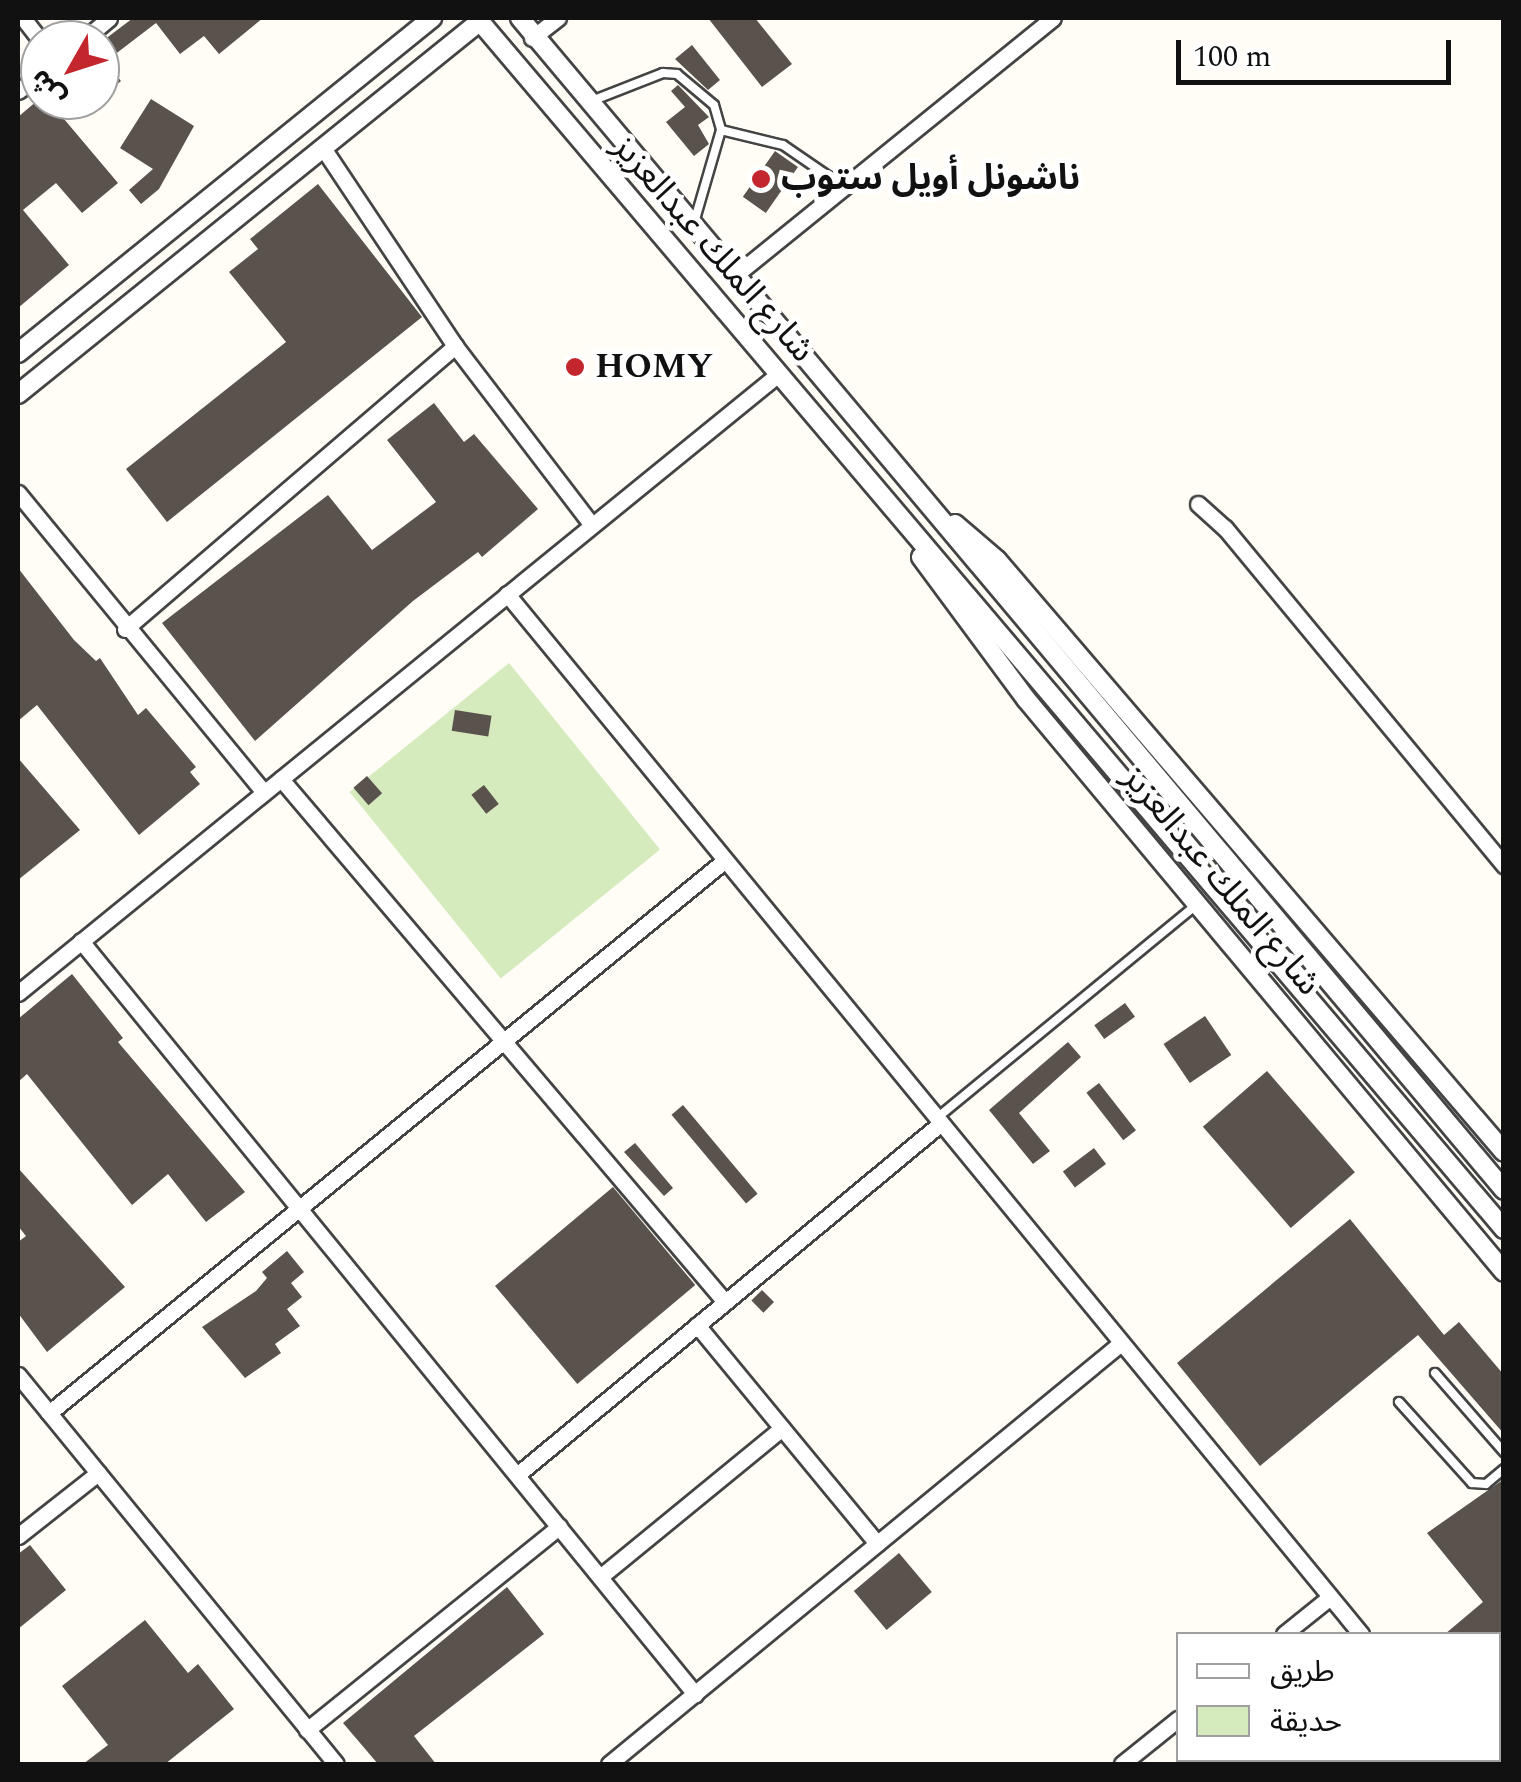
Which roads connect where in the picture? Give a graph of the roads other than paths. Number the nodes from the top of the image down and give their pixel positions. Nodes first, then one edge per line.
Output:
1 (432, 18) edge
2 (520, 18) edge
3 (558, 18) edge
4 (1053, 18) edge
5 (478, 20) edge
6 (532, 38) junction
7 (589, 102) junction
8 (721, 130) junction
9 (323, 148) junction
10 (844, 187) junction
11 (694, 223) junction
12 (738, 272) junction
13 (455, 346) junction
14 (18, 353) edge
15 (778, 375) junction
16 (18, 394) edge
17 (18, 493) edge
18 (929, 501) junction
19 (1198, 504) dead end
20 (899, 523) junction
21 (592, 525) junction
22 (507, 594) junction
23 (124, 629) junction
24 (280, 778) junction
25 (264, 792) junction
26 (725, 860) junction
27 (1504, 864) edge
28 (1197, 904) junction
29 (81, 941) junction
30 (18, 992) edge
31 (504, 1041) junction
32 (939, 1120) junction
33 (1504, 1152) edge
34 (1504, 1190) edge
35 (299, 1208) junction
36 (1504, 1229) edge
37 (1504, 1272) edge
38 (725, 1302) junction
39 (697, 1326) junction
40 (1121, 1342) junction
41 (1435, 1372) dead end
42 (18, 1375) edge
43 (1399, 1402) dead end
44 (49, 1413) junction
45 (782, 1428) junction
46 (1504, 1452) edge
47 (1504, 1469) edge
48 (98, 1473) junction
49 (516, 1475) junction
50 (559, 1527) junction
51 (18, 1536) edge
52 (877, 1543) junction
53 (600, 1578) junction
54 (1330, 1597) junction
55 (1286, 1632) edge
56 (1358, 1632) edge
57 (695, 1694) junction
58 (1176, 1721) edge
59 (307, 1730) junction
60 (336, 1764) edge
61 (611, 1764) edge
62 (1122, 1764) edge

1 - 14 street
2 - 6 street, شارع الملك عبدالعزيز
3 - 6 street
4 - 10 street
5 - 9 street
5 - 15 street, شارع الملك عبدالعزيز
6 - 7 street, شارع الملك عبدالعزيز
7 - 8 lane
7 - 11 street, شارع الملك عبدالعزيز
8 - 10 lane
8 - 11 lane
9 - 13 street
9 - 16 street
10 - 12 street
11 - 12 street, شارع الملك عبدالعزيز
12 - 18 street, شارع الملك عبدالعزيز
13 - 21 street
13 - 23 street
15 - 20 street, شارع الملك عبدالعزيز
15 - 21 street
17 - 23 street
18 - 33 street, شارع الملك عبدالعزيز
18 - 34 street, شارع الملك عبدالعزيز
19 - 27 street
20 - 28 street, شارع الملك عبدالعزيز
20 - 36 street, شارع الملك عبدالعزيز
21 - 22 street
22 - 24 street
22 - 26 street
23 - 25 street
24 - 25 street
24 - 31 street
25 - 29 street
26 - 31 street
26 - 32 street
28 - 32 lane
28 - 37 street, شارع الملك عبدالعزيز
29 - 30 street
29 - 35 street
31 - 35 street
31 - 38 street
32 - 38 street
32 - 40 street
35 - 44 street
35 - 49 street
38 - 39 street
39 - 45 street
39 - 49 street
40 - 52 street
40 - 54 street
41 - 46 lane
42 - 44 street
43 - 47 lane
44 - 48 street
45 - 52 street
45 - 53 street
48 - 51 street
48 - 59 street
49 - 50 street
50 - 53 street
50 - 59 street
52 - 57 street
53 - 57 street
54 - 55 street
54 - 56 street
57 - 61 street
58 - 62 street
59 - 60 street

